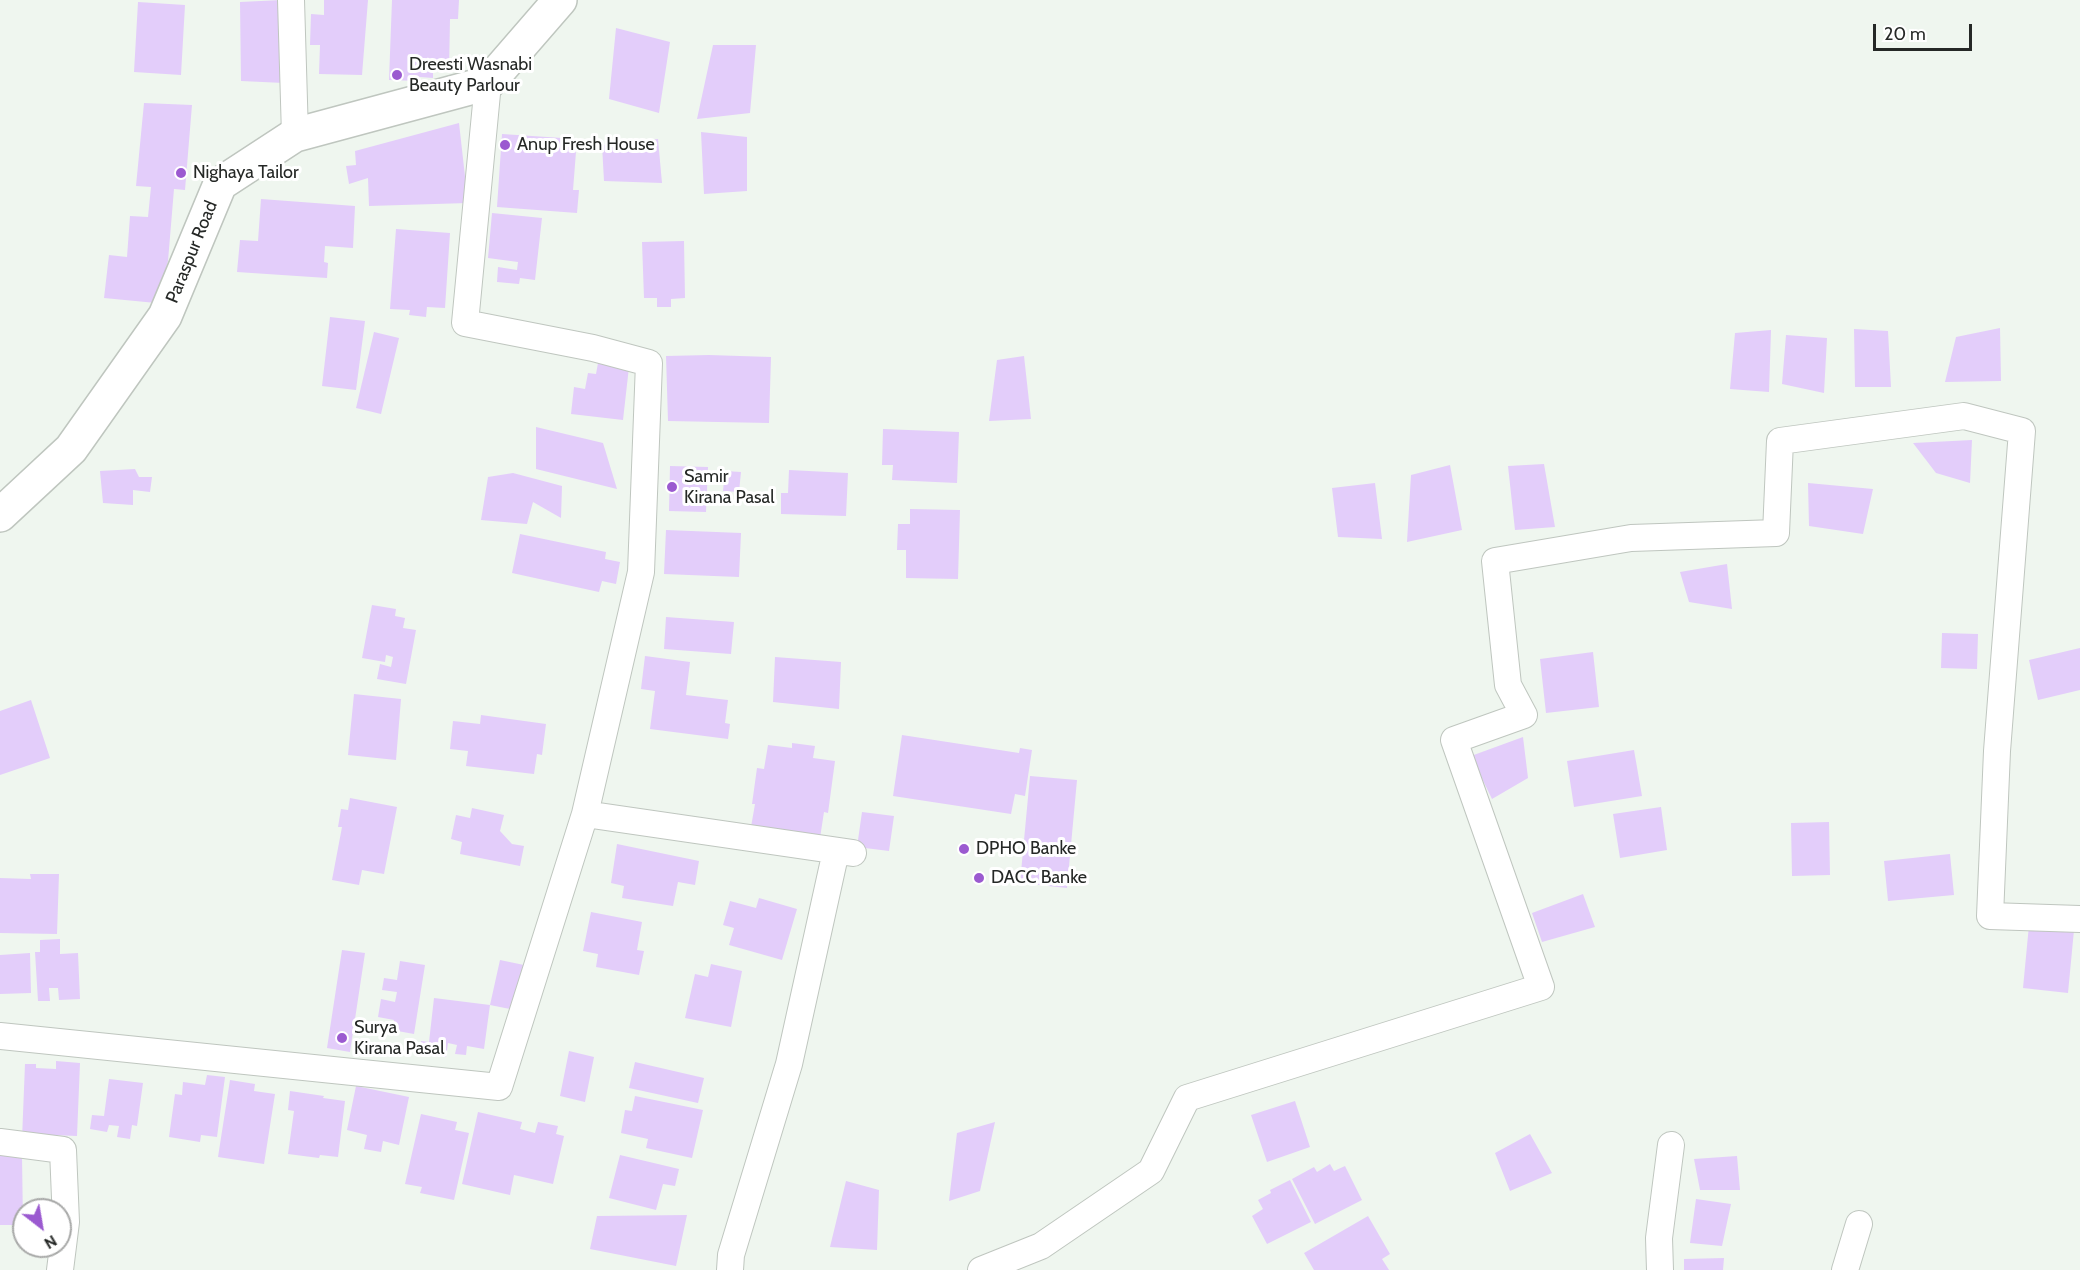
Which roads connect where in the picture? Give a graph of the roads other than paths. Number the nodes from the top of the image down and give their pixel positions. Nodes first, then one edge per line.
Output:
1 (291, 0) edge
2 (560, 0) edge
3 (488, 83) junction
4 (295, 135) junction
5 (0, 515) edge
6 (585, 814) junction
7 (2080, 919) edge
8 (0, 1036) edge
9 (0, 1142) edge
10 (1671, 1145) dead end
11 (1859, 1224) dead end
12 (60, 1270) edge
13 (730, 1270) edge
14 (981, 1270) edge
15 (1659, 1270) edge
16 (1845, 1270) edge

1 - 4 street
2 - 3 street
3 - 4 street, Paraspur Road
3 - 6 street
4 - 5 street, Paraspur Road
6 - 8 street
6 - 13 street
7 - 14 street
9 - 12 street
10 - 15 street
11 - 16 street

